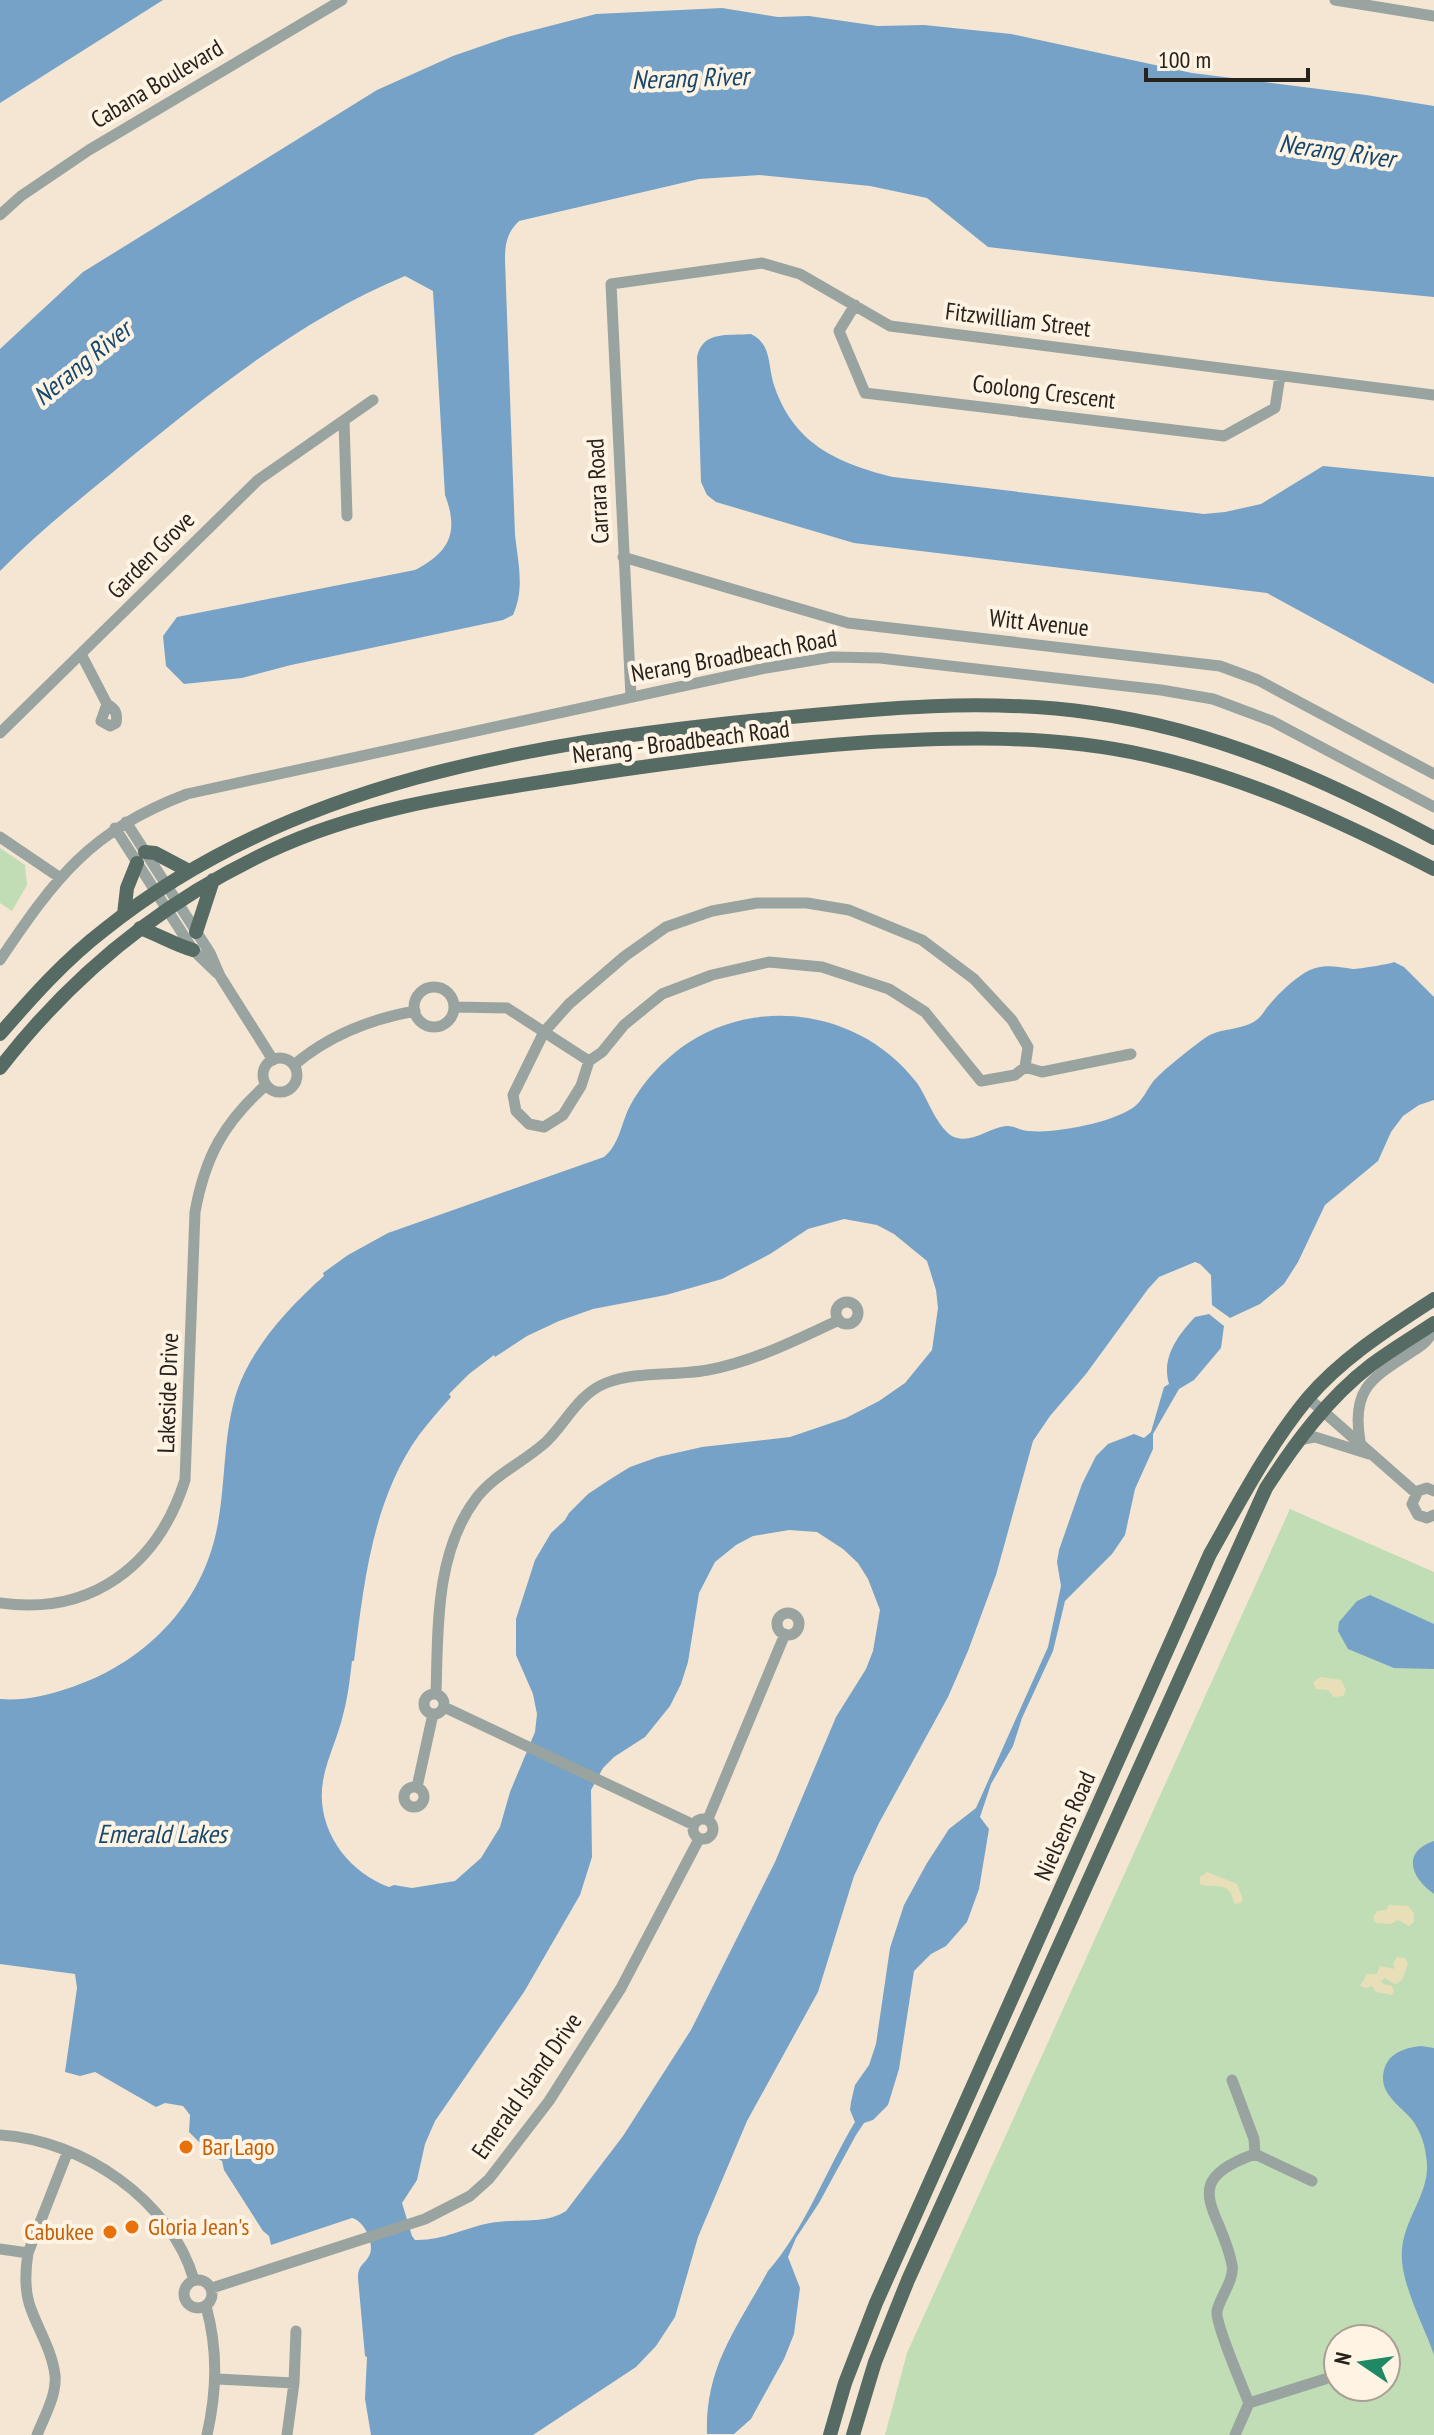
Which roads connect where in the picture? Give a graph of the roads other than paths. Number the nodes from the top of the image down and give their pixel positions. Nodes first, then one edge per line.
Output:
1 (342, 0) edge
2 (1335, 0) edge
3 (1434, 16) edge
4 (0, 215) edge
5 (611, 284) joint
6 (855, 305) junction
7 (1280, 376) junction
8 (1434, 395) edge
9 (373, 400) dead end
10 (344, 421) junction
11 (347, 516) dead end
12 (623, 557) junction
13 (81, 654) junction
14 (631, 697) junction
15 (107, 704) dead end
16 (0, 733) edge
17 (1434, 774) edge
18 (1434, 807) edge
19 (120, 825) junction
20 (0, 837) edge
21 (1434, 838) edge
22 (141, 858) junction
23 (1434, 869) edge
24 (189, 871) junction
25 (59, 877) junction
26 (213, 880) junction
27 (161, 888) junction
28 (172, 906) junction
29 (124, 914) junction
30 (140, 928) junction
31 (196, 932) junction
32 (193, 950) junction
33 (0, 960) edge
34 (220, 976) junction
35 (454, 1007) junction
36 (415, 1011) junction
37 (544, 1032) junction
38 (0, 1034) edge
39 (1131, 1054) dead end
40 (273, 1060) junction
41 (589, 1061) junction
42 (294, 1065) junction
43 (1025, 1067) junction
44 (0, 1068) edge
45 (266, 1085) junction
46 (1434, 1299) edge
47 (839, 1320) dead end
48 (1434, 1326) edge
49 (1308, 1398) junction
50 (1324, 1410) junction
51 (1298, 1440) junction
52 (1360, 1441) junction
53 (1374, 1455) junction
54 (1434, 1491) edge
55 (1416, 1493) junction
56 (1434, 1516) edge
57 (0, 1603) edge
58 (785, 1634) dead end
59 (436, 1694) junction
60 (444, 1707) junction
61 (433, 1714) junction
62 (417, 1787) dead end
63 (708, 1819) junction
64 (694, 1825) junction
65 (699, 1839) junction
66 (1232, 2080) dead end
67 (0, 2135) edge
68 (68, 2151) junction
69 (1255, 2154) junction
70 (1312, 2181) dead end
71 (0, 2249) edge
72 (28, 2253) junction
73 (194, 2280) junction
74 (212, 2288) junction
75 (206, 2306) junction
76 (296, 2331) dead end
77 (217, 2379) junction
78 (1322, 2380) edge
79 (294, 2383) junction
80 (1249, 2403) junction
81 (37, 2435) edge
82 (207, 2435) edge
83 (287, 2435) edge
84 (830, 2435) edge
85 (853, 2435) edge
86 (1235, 2435) edge

1 - 4 street, Cabana Boulevard
2 - 3 street
5 - 6 street, Fitzwilliam Street
5 - 12 street, Carrara Road
6 - 7 street, Fitzwilliam Street
6 - 7 street, Coolong Crescent
7 - 8 street, Fitzwilliam Street
9 - 10 street, Garden Grove
10 - 11 street
10 - 13 street, Garden Grove
12 - 14 street, Carrara Road
12 - 17 street, Witt Avenue
13 - 15 street
13 - 16 street, Garden Grove
14 - 18 street, Nerang Broadbeach Road
14 - 19 street, Nerang Broadbeach Road
19 - 22 street
19 - 25 street, Nerang Broadbeach Road
20 - 25 street
21 - 24 main road, Nerang - Broadbeach Road
22 - 24 main road
22 - 27 street
22 - 29 main road
23 - 26 main road, Nerang - Broadbeach Road
24 - 27 main road, Nerang - Broadbeach Road
25 - 33 street, Nerang Broadbeach Road
26 - 28 main road, Nerang - Broadbeach Road
26 - 31 main road
27 - 28 street
27 - 29 main road, Nerang - Broadbeach Road
28 - 30 main road, Nerang - Broadbeach Road
28 - 31 street
28 - 32 street
29 - 38 main road, Nerang - Broadbeach Road
30 - 32 main road
30 - 44 main road, Nerang - Broadbeach Road
31 - 34 street
32 - 34 street
34 - 40 street
35 - 36 street
35 - 36 street
35 - 37 street
36 - 42 street
37 - 41 street
37 - 41 street
37 - 43 street
39 - 43 street
40 - 42 street
40 - 45 street
41 - 43 street
42 - 45 street
45 - 57 street, Lakeside Drive
46 - 49 main road, Nielsens Road
47 - 59 street
48 - 50 main road, Nielsens Road
48 - 52 street
49 - 50 street
49 - 84 main road, Nielsens Road
50 - 51 main road, Nielsens Road
50 - 52 street
51 - 53 street
51 - 85 main road, Nielsens Road
52 - 53 street
53 - 55 street
54 - 55 street
55 - 56 street
58 - 63 street
59 - 60 street
59 - 61 street
60 - 61 street
60 - 64 street
61 - 62 street
63 - 64 street
63 - 65 street
64 - 65 street
65 - 74 street, Emerald Island Drive
66 - 69 street
67 - 68 street
68 - 72 street
68 - 73 street
69 - 70 street
69 - 80 street
71 - 72 street
72 - 81 street
73 - 74 street
73 - 75 street
74 - 75 street
75 - 77 street
76 - 79 street
77 - 79 street
77 - 82 street
78 - 80 street
79 - 83 street
80 - 86 street

